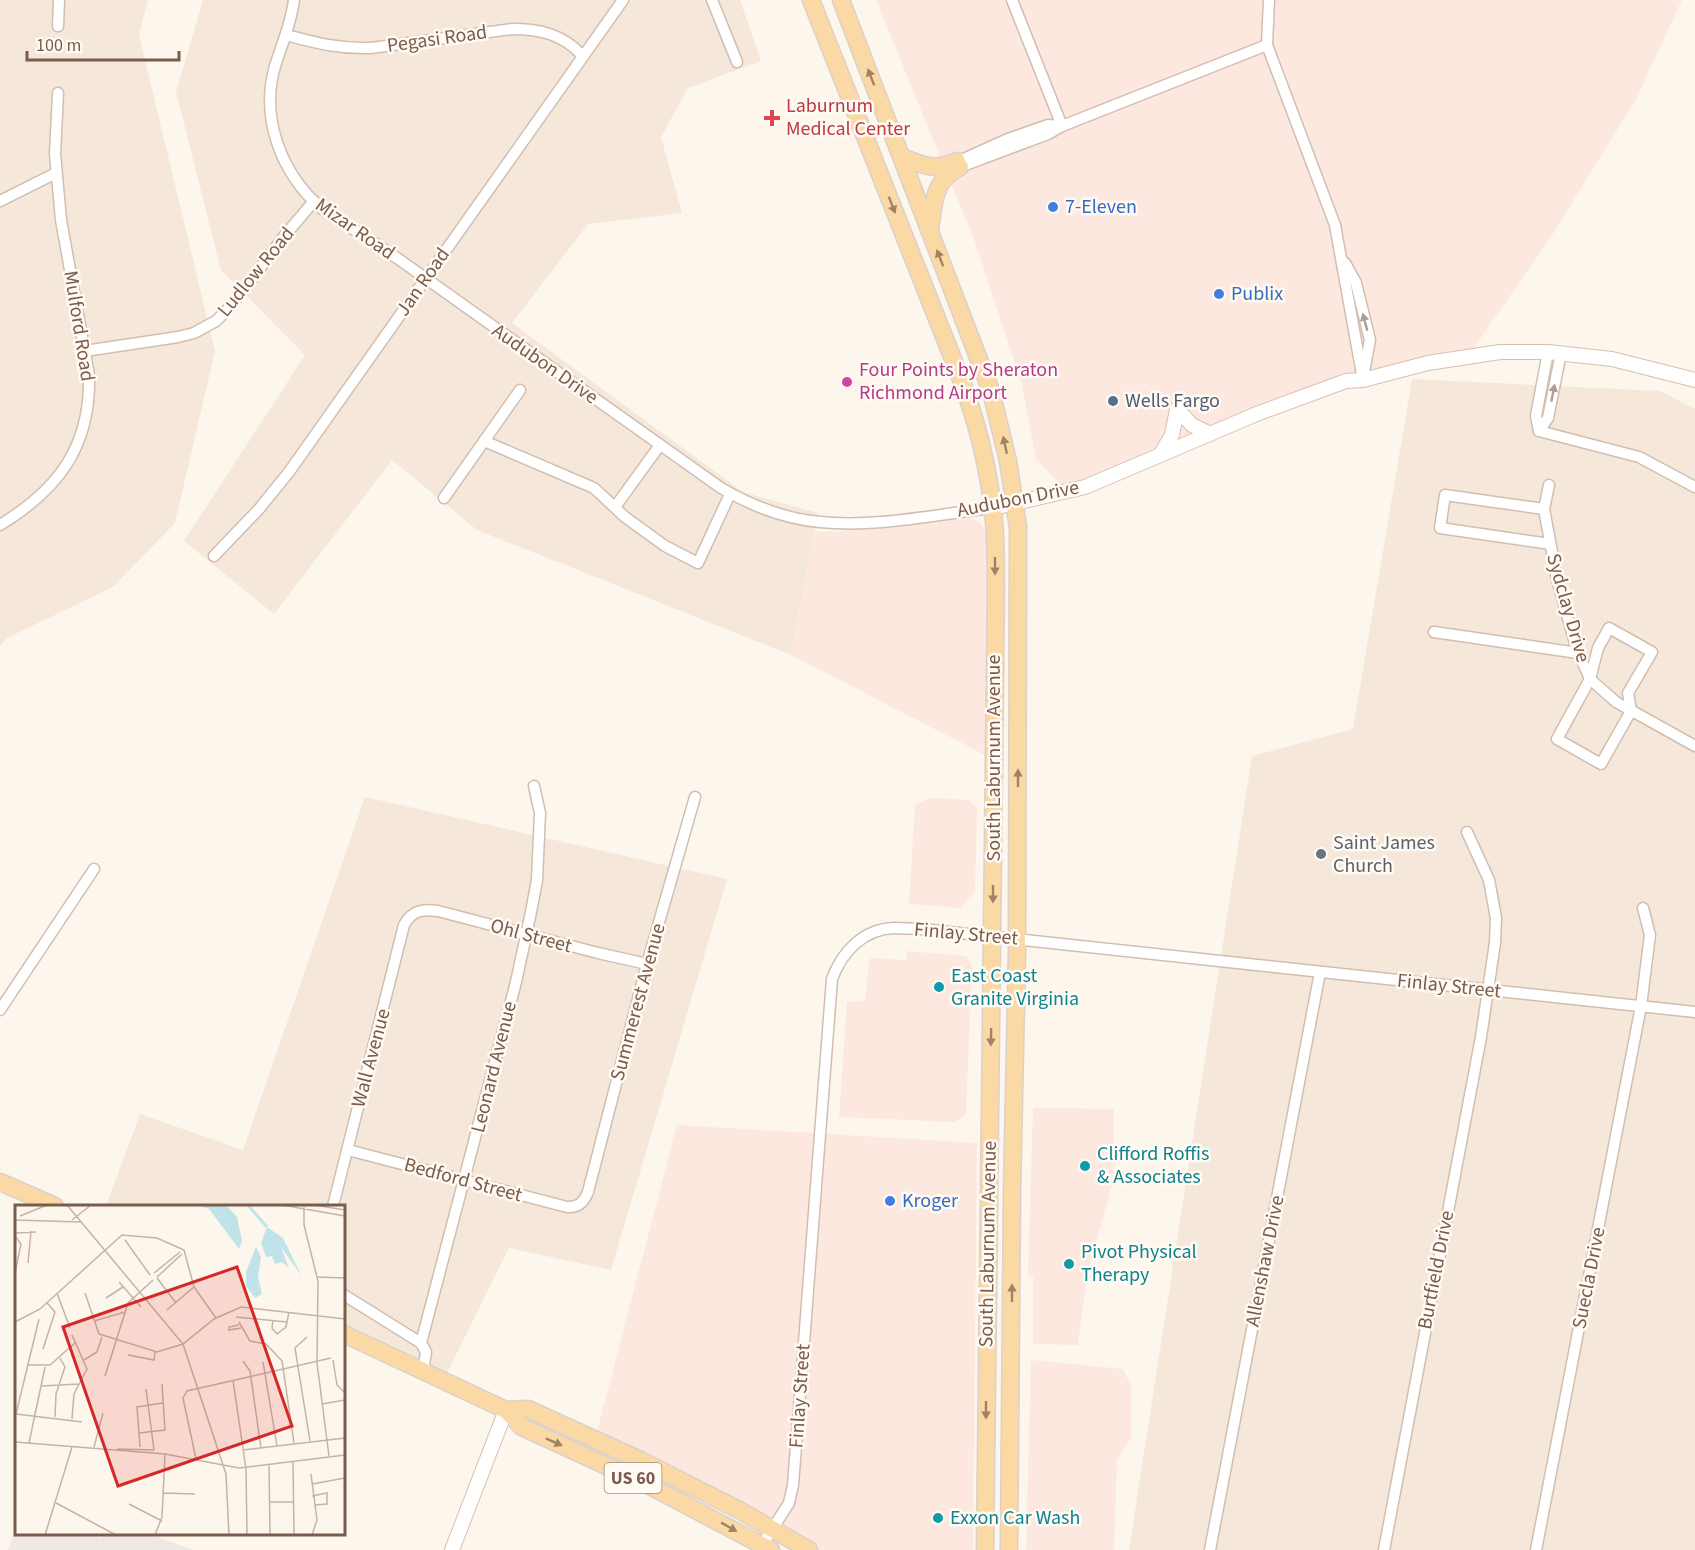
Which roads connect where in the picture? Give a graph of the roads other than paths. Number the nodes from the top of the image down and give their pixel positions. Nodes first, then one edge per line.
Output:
1 (59, 0) edge
2 (294, 0) edge
3 (623, 0) edge
4 (712, 0) edge
5 (811, 0) edge
6 (841, 0) edge
7 (1012, 0) edge
8 (1269, 0) edge
9 (58, 26) dead end
10 (286, 35) junction
11 (1267, 45) junction
12 (582, 55) junction
13 (737, 62) dead end
14 (58, 93) dead end
15 (1062, 126) junction
16 (902, 158) junction
17 (959, 164) junction
18 (56, 173) junction
19 (0, 201) edge
20 (314, 201) junction
21 (930, 230) junction
22 (425, 278) junction
23 (85, 351) junction
24 (1554, 352) junction
25 (1363, 380) junction
26 (1695, 380) edge
27 (519, 390) dead end
28 (1210, 434) junction
29 (484, 441) junction
30 (660, 445) junction
31 (1160, 455) junction
32 (1549, 485) dead end
33 (1695, 487) edge
34 (730, 494) junction
35 (444, 498) dead end
36 (1015, 502) junction
37 (615, 507) junction
38 (993, 508) junction
39 (1544, 509) junction
40 (0, 525) edge
41 (1550, 544) junction
42 (214, 556) dead end
43 (1434, 632) dead end
44 (1578, 653) junction
45 (1590, 679) junction
46 (1632, 711) junction
47 (1695, 746) edge
48 (534, 786) dead end
49 (695, 797) dead end
50 (1467, 832) dead end
51 (94, 869) dead end
52 (1643, 908) dead end
53 (415, 912) joint
54 (526, 934) junction
55 (993, 936) junction
56 (1016, 939) junction
57 (647, 964) junction
58 (1320, 972) junction
59 (1488, 990) junction
60 (1641, 1006) junction
61 (0, 1010) edge
62 (1695, 1012) edge
63 (348, 1150) junction
64 (465, 1180) junction
65 (0, 1182) edge
66 (53, 1205) edge
67 (333, 1205) edge
68 (578, 1205) joint
69 (345, 1297) edge
70 (345, 1334) edge
71 (421, 1343) junction
72 (423, 1371) junction
73 (506, 1410) junction
74 (774, 1529) junction
75 (767, 1547) edge
76 (452, 1550) edge
77 (809, 1550) edge
78 (985, 1550) edge
79 (1009, 1550) edge
80 (1210, 1550) edge
81 (1384, 1550) edge
82 (1536, 1550) edge

1 - 9 street
2 - 10 street, Mizar Road
3 - 12 street, Jan Road
4 - 13 street
5 -> 38 main road, South Laburnum Avenue
16 -> 6 main road, South Laburnum Avenue
7 - 15 street
8 - 11 street
10 - 12 street, Pegasi Road
10 - 20 street, Mizar Road
11 - 15 street
11 - 25 street
12 - 22 street, Jan Road
14 - 18 street, Mulford Road
15 - 17 street
16 - 17 main road
16 - 21 main road, South Laburnum Avenue
17 - 21 main road
18 - 19 street
18 - 23 street, Mulford Road
20 - 22 street, Mizar Road
20 - 23 street, Ludlow Road
36 -> 21 main road, South Laburnum Avenue
22 - 30 street, Audubon Drive
22 - 42 street, Jan Road
23 - 40 street, Mulford Road
24 - 25 street, Audubon Drive
24 - 26 street, Audubon Drive
24 - 33 street
25 - 28 street, Audubon Drive
27 - 29 street
28 - 31 street, Audubon Drive
28 - 31 street
29 - 35 street
29 - 37 street
30 - 34 street, Audubon Drive
30 - 37 street
31 - 36 street, Audubon Drive
32 - 39 street, Sydclay Drive
34 - 37 street
34 - 38 street, Audubon Drive
36 - 38 street, Audubon Drive
56 -> 36 main road, South Laburnum Avenue
38 -> 55 main road, South Laburnum Avenue
39 - 41 street, Sydclay Drive
39 - 41 street
41 - 44 street, Sydclay Drive
43 - 44 street
44 - 45 street, Sydclay Drive
45 - 46 street, Sydclay Drive
45 - 46 street
45 - 46 street
46 - 47 street, Sydclay Drive
48 - 54 street, Leonard Avenue
49 - 57 street, Summerest Avenue
50 - 59 street, Burtfield Drive
51 - 61 street
52 - 60 street, Suecla Drive
53 - 54 street, Ohl Street
53 - 63 street, Wall Avenue
54 - 57 street, Ohl Street
54 - 64 street, Leonard Avenue
55 - 56 street, Finlay Street
55 - 74 street, Finlay Street
55 -> 78 main road, South Laburnum Avenue
56 - 58 street, Finlay Street
79 -> 56 main road, South Laburnum Avenue
57 - 68 street, Summerest Avenue
58 - 59 street, Finlay Street
58 - 80 street, Allenshaw Drive
59 - 60 street, Finlay Street
59 - 81 street, Burtfield Drive
60 - 62 street, Finlay Street
60 - 82 street, Suecla Drive
63 - 64 street, Bedford Street
63 - 67 street, Wall Avenue
64 - 68 street, Bedford Street
64 - 71 street, Leonard Avenue
65 - 66 main road
69 - 71 street
70 - 72 main road, US 60
71 - 72 street, Leonard Avenue
72 - 73 main road, US 60
73 - 74 main road, US 60
73 -> 75 main road, US 60
73 - 76 street
74 - 75 street, Finlay Street
74 - 77 main road, US 60

